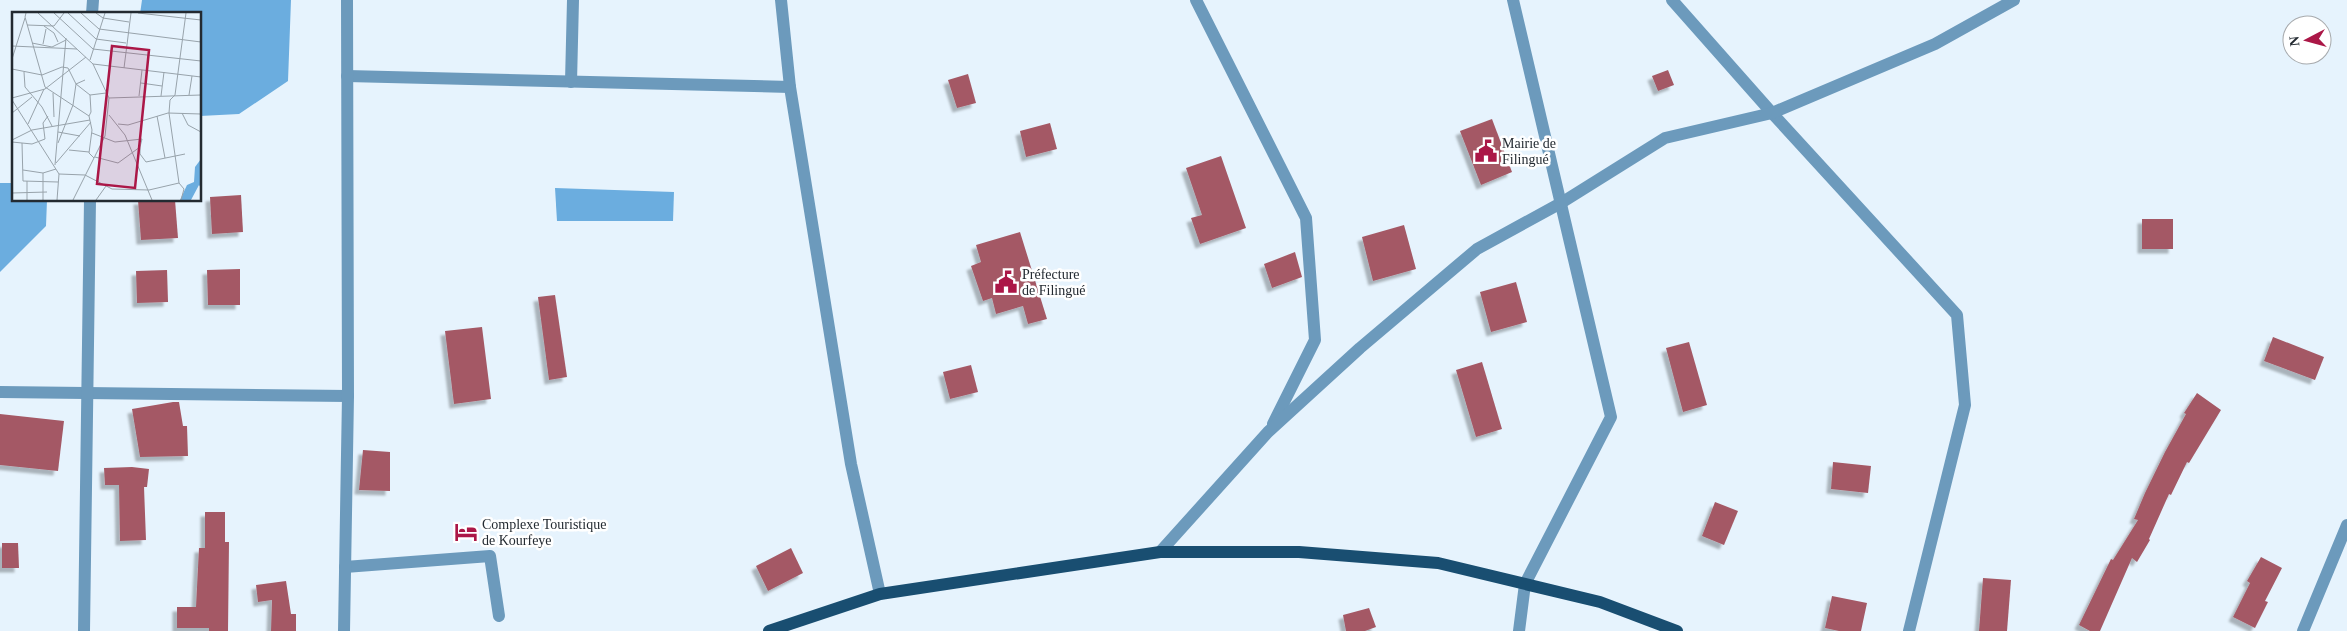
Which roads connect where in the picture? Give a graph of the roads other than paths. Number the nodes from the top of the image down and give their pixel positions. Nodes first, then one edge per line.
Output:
1 (347, 0) edge
2 (573, 0) edge
3 (781, 0) edge
4 (1196, 0) edge
5 (1513, 0) edge
6 (1672, 0) edge
7 (2014, 0) edge
8 (348, 76) junction
9 (571, 82) junction
10 (790, 87) junction
11 (1772, 113) junction
12 (90, 201) edge
13 (1561, 202) junction
14 (0, 392) edge
15 (88, 393) junction
16 (348, 396) junction
17 (1268, 432) junction
18 (2347, 525) edge
19 (1160, 552) junction
20 (345, 567) junction
21 (1525, 584) junction
22 (880, 594) junction
23 (499, 616) dead end
24 (794, 626) edge
25 (84, 631) edge
26 (344, 631) edge
27 (769, 631) edge
28 (1520, 631) edge
29 (1677, 631) edge
30 (1908, 631) edge
31 (2303, 631) edge

1 - 8 street
2 - 9 street
3 - 10 street
4 - 17 street
5 - 13 street
6 - 11 street
7 - 11 street
8 - 9 street
8 - 16 street
9 - 10 street
10 - 22 street
11 - 13 street
11 - 30 street
12 - 15 street
13 - 17 street
13 - 21 street
14 - 15 street
15 - 16 street
15 - 25 street
16 - 20 street
17 - 19 street
18 - 31 street
19 - 21 main road
19 - 22 main road
20 - 23 street
20 - 26 street
21 - 28 street
21 - 29 main road
22 - 24 main road
24 - 27 main road

